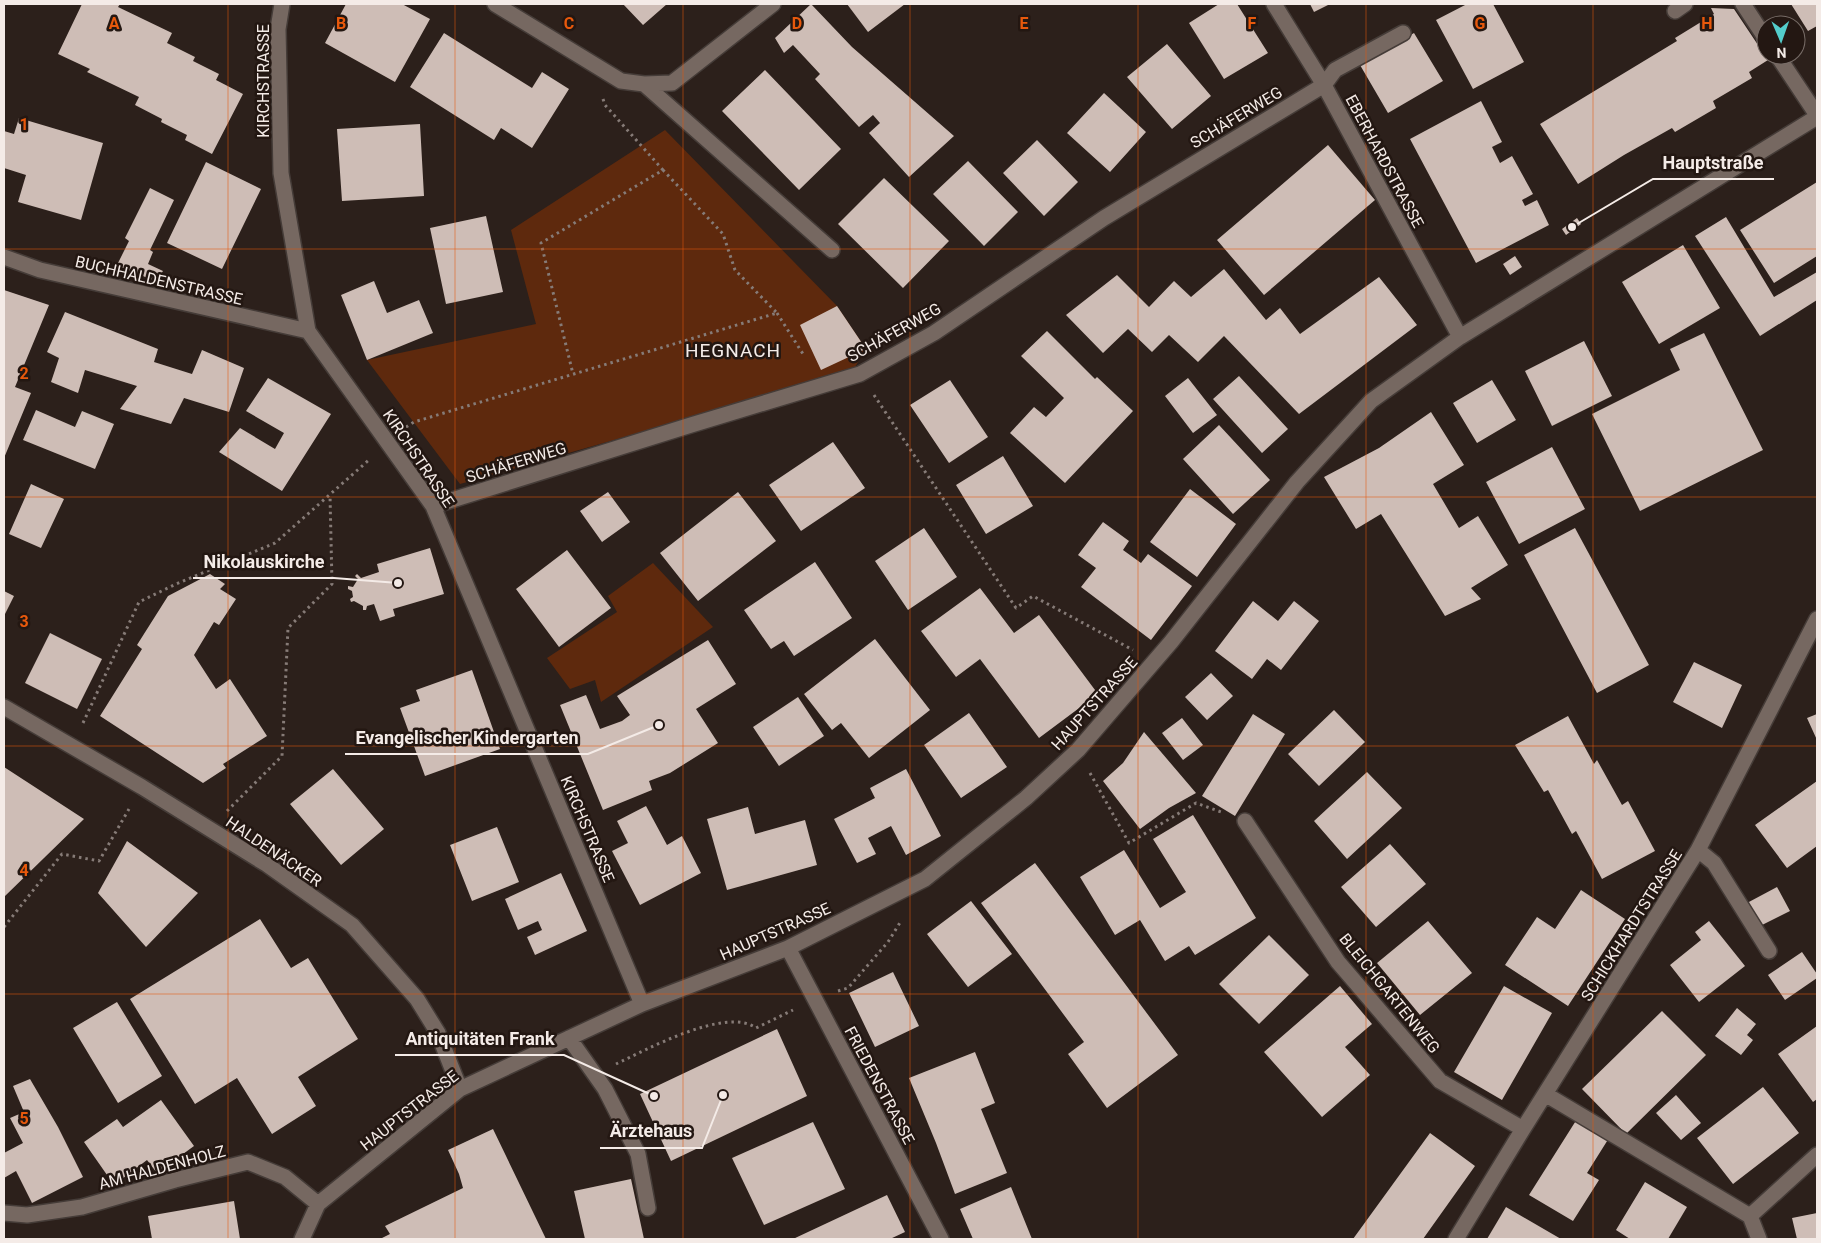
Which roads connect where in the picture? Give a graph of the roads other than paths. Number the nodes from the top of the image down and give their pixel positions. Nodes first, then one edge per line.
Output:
1 (282, 4) edge
2 (495, 4) edge
3 (773, 4) edge
4 (1274, 4) edge
5 (1743, 4) edge
6 (1756, 24) edge
7 (1403, 33) dead end
8 (1784, 65) edge
9 (644, 84) junction
10 (1324, 85) junction
11 (1817, 116) edge
12 (832, 250) dead end
13 (4, 258) edge
14 (308, 331) junction
15 (1460, 337) junction
16 (433, 506) junction
17 (1817, 619) edge
18 (4, 707) edge
19 (1245, 821) road end
20 (1698, 850) junction
21 (788, 948) junction
22 (1769, 952) dead end
23 (642, 1004) junction
24 (570, 1038) junction
25 (460, 1089) junction
26 (1545, 1094) junction
27 (1523, 1129) junction
28 (1817, 1155) edge
29 (318, 1204) junction
30 (648, 1208) dead end
31 (4, 1213) edge
32 (1750, 1216) junction
33 (302, 1239) edge
34 (941, 1239) edge
35 (1456, 1239) edge
36 (1759, 1239) edge

1 - 14 street, KIRCHSTRASSE
2 - 9 street
3 - 9 street
4 - 10 street, EBERHARDSTRASSE
5 - 6 street
7 - 10 street, SCHÄFERWEG
8 - 11 street
9 - 12 street
10 - 15 street, EBERHARDSTRASSE
10 - 16 street, SCHÄFERWEG
11 - 15 street, HAUPTSTRASSE
13 - 14 street, BUCHHALDENSTRASSE
14 - 16 street, KIRCHSTRASSE
15 - 21 street, HAUPTSTRASSE
16 - 23 street, KIRCHSTRASSE
17 - 20 street, SCHICKHARDTSTRASSE
18 - 25 street, HALDENÄCKER
19 - 27 street, BLEICHGARTENWEG
20 - 22 street
20 - 26 street, SCHICKHARDTSTRASSE
21 - 23 street, HAUPTSTRASSE
21 - 34 street, FRIEDENSTRASSE
23 - 24 street, HAUPTSTRASSE
24 - 25 street, HAUPTSTRASSE
24 - 30 street
25 - 29 street, HAUPTSTRASSE
26 - 27 street, SCHICKHARDTSTRASSE
26 - 32 street
27 - 35 street, SCHICKHARDTSTRASSE
28 - 32 street
29 - 31 street, AM HALDENHOLZ
29 - 33 street
32 - 36 street

